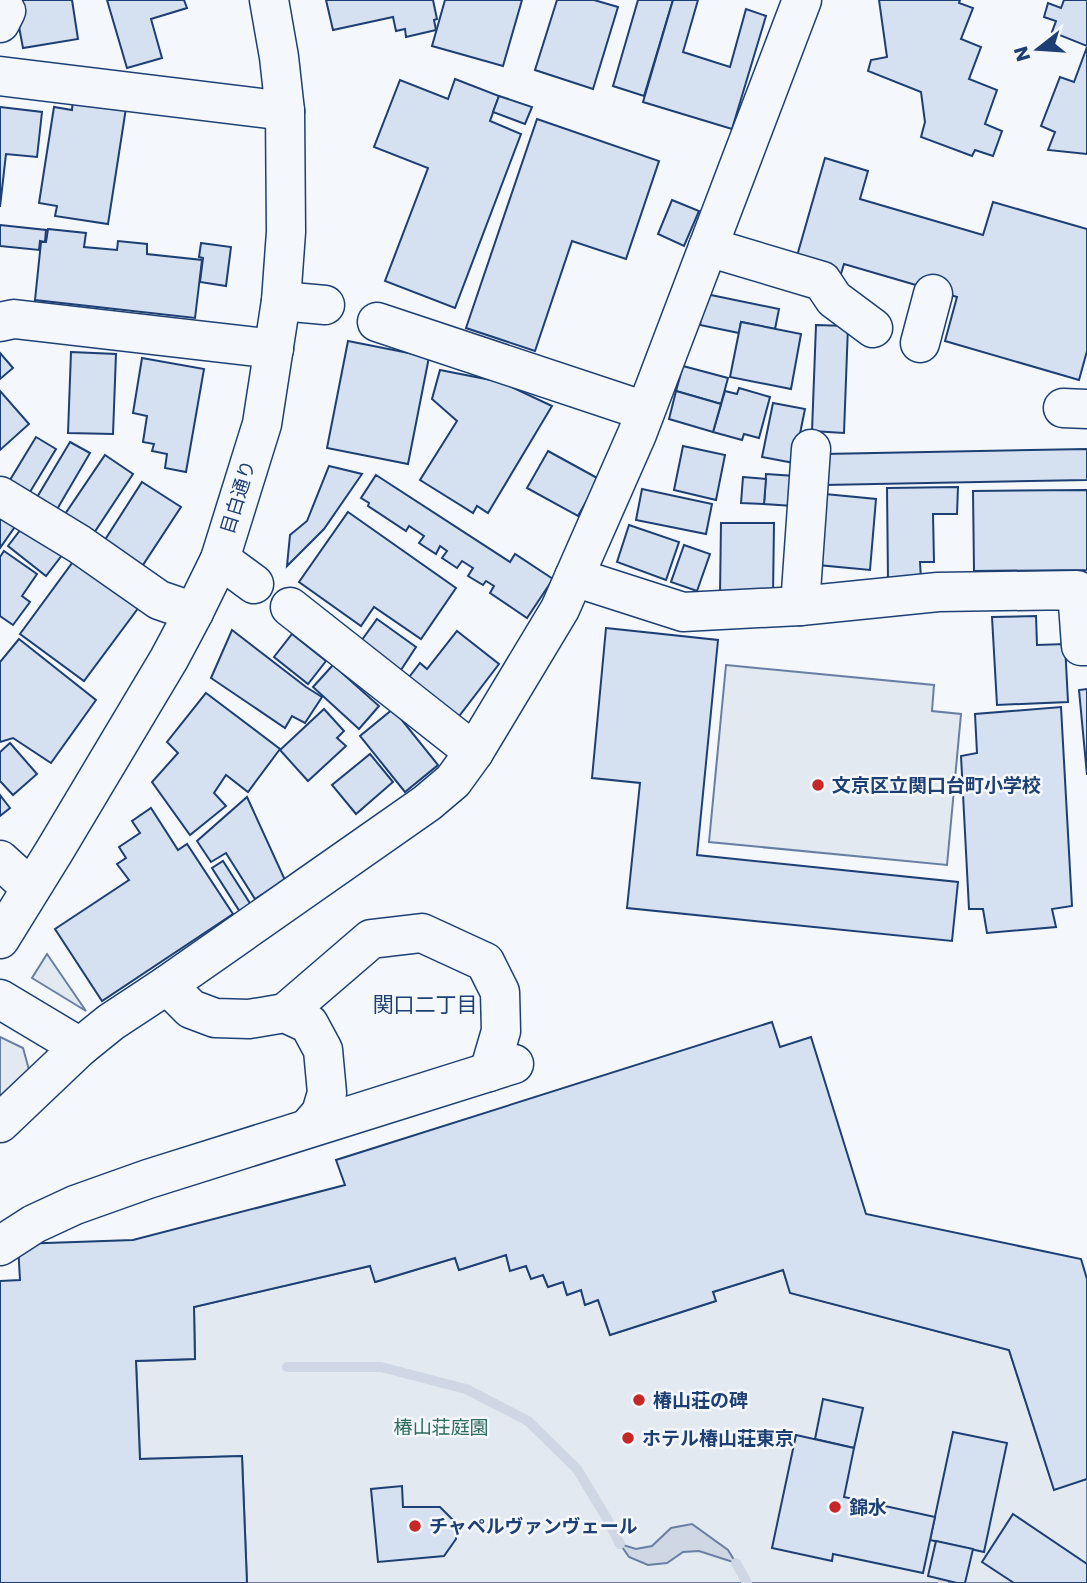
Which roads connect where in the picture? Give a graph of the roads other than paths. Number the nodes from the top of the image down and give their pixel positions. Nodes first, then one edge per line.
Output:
1 (269, 0) edge
2 (802, 0) edge
3 (0, 2) edge
4 (0, 23) edge
5 (0, 76) edge
6 (285, 111) junction
7 (708, 247) junction
8 (933, 294) dead end
9 (281, 301) junction
10 (325, 305) dead end
11 (0, 322) edge
12 (377, 322) dead end
13 (873, 328) dead end
14 (920, 343) dead end
15 (274, 349) junction
16 (645, 411) junction
17 (811, 449) dead end
18 (0, 496) edge
19 (220, 559) junction
20 (574, 577) junction
21 (254, 584) dead end
22 (800, 606) junction
23 (290, 607) dead end
24 (194, 612) junction
25 (1087, 646) edge
26 (474, 752) junction
27 (0, 860) edge
28 (31, 888) junction
29 (0, 939) edge
30 (167, 985) junction
31 (0, 999) edge
32 (285, 1013) junction
33 (80, 1047) junction
34 (0, 1123) edge
35 (307, 1128) junction
36 (0, 1246) edge

1 - 6 street, 目白通り
2 - 7 street
3 - 4 street
5 - 6 street
6 - 9 street, 目白通り
7 - 13 street
7 - 16 street
8 - 14 street
9 - 10 street
9 - 15 street, 目白通り
11 - 15 street
12 - 16 street
15 - 19 street, 目白通り
16 - 20 street
17 - 22 street
18 - 24 street
19 - 21 street
19 - 24 street, 目白通り
20 - 22 street
20 - 26 street
22 - 25 street
23 - 26 street
24 - 28 street, 目白通り
26 - 30 street
27 - 28 street
28 - 29 street, 目白通り
30 - 32 street
30 - 33 street
31 - 33 street
32 - 35 street
32 - 35 street
33 - 34 street
35 - 36 street

